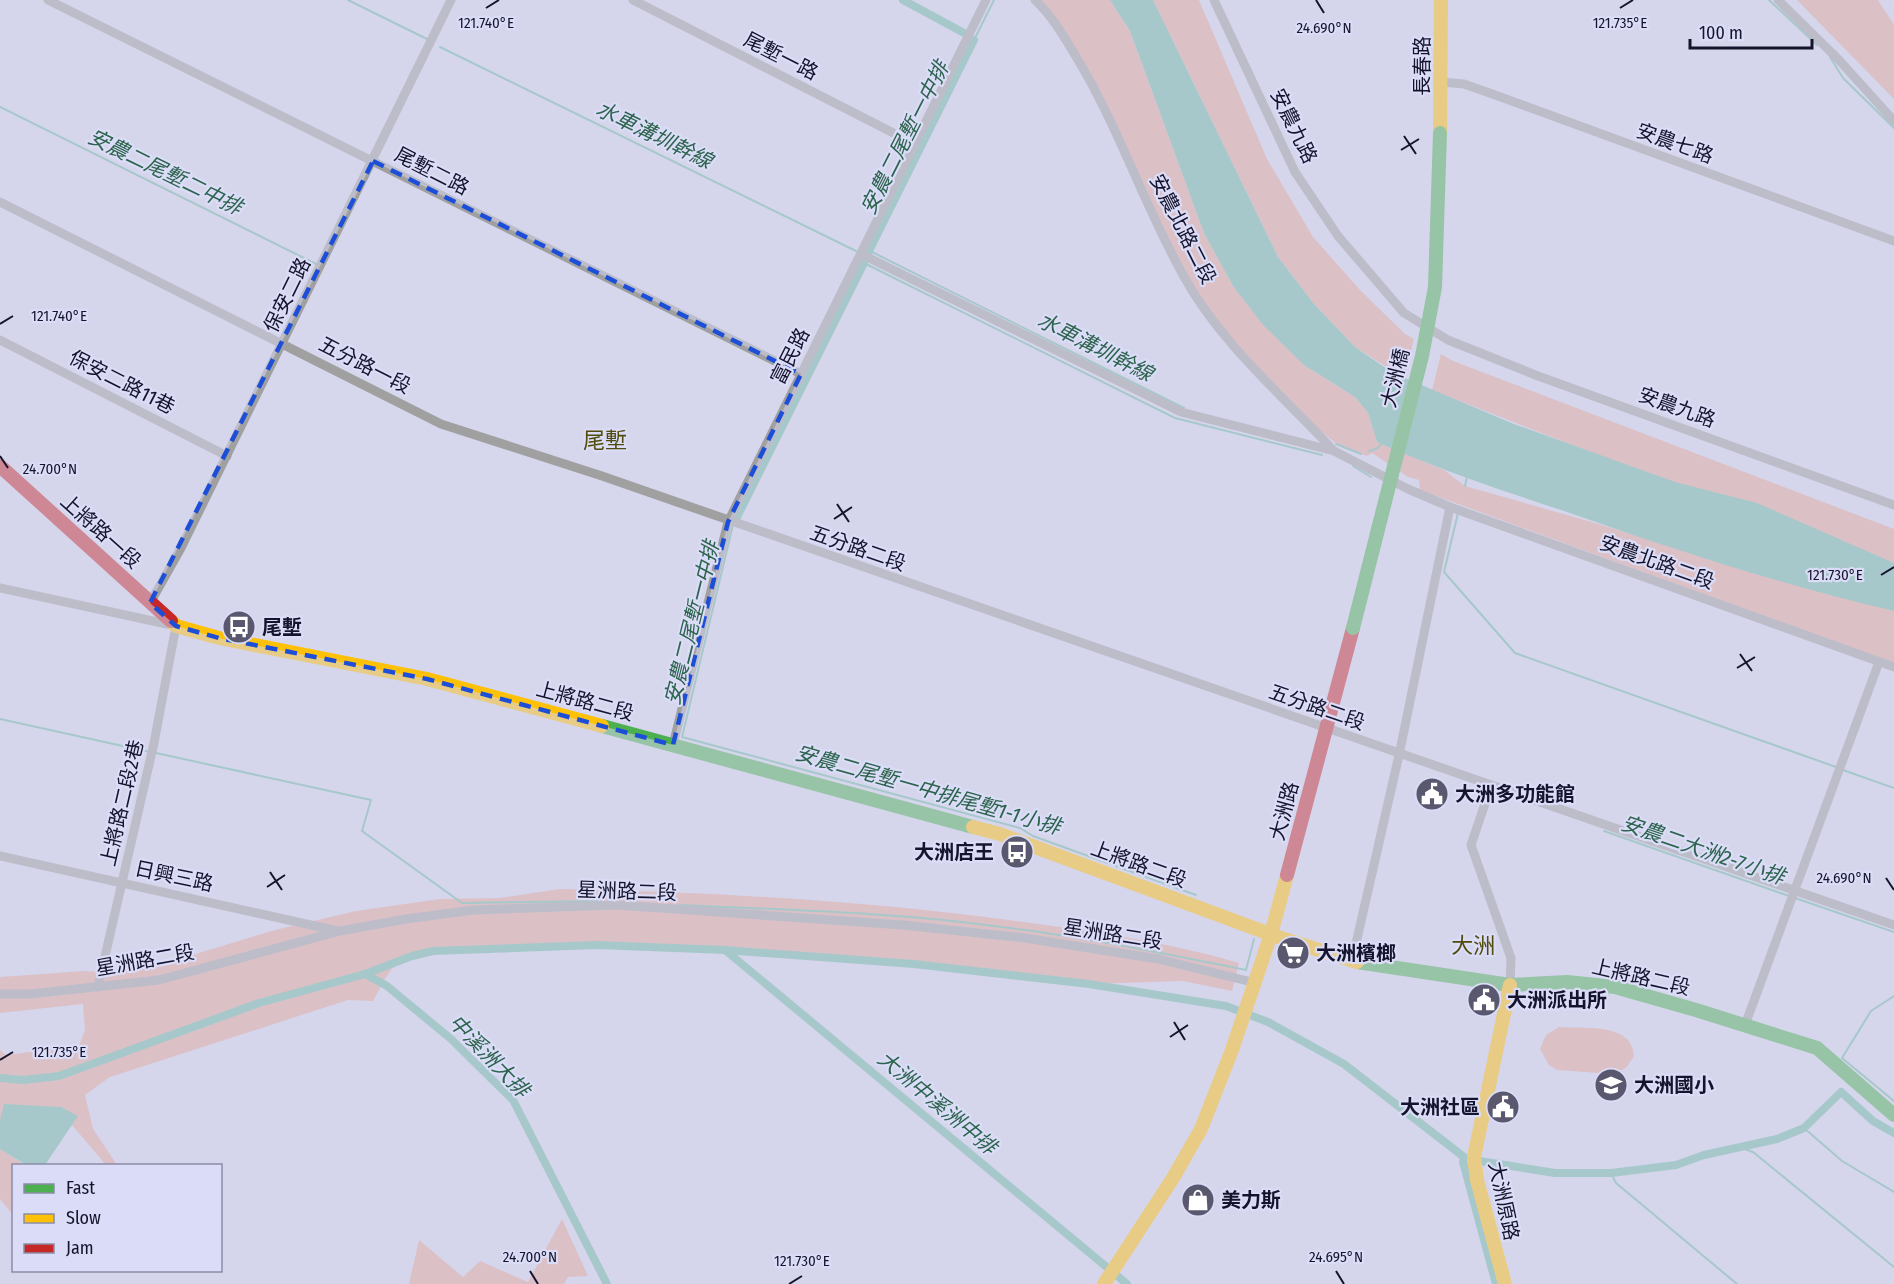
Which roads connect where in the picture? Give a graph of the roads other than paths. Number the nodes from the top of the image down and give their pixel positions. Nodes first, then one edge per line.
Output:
1 (48, 0) edge
2 (451, 0) edge
3 (633, 0) edge
4 (987, 0) edge
5 (1035, 0) edge
6 (1214, 0) edge
7 (1441, 0) edge
8 (1778, 0) edge
9 (1442, 82) junction
10 (1894, 121) edge
11 (1440, 133) joint
12 (914, 143) junction
13 (373, 161) junction
14 (0, 202) edge
15 (1894, 241) edge
16 (861, 254) junction
17 (0, 340) edge
18 (284, 343) junction
19 (801, 374) junction
20 (1334, 451) junction
21 (227, 456) junction
22 (0, 465) edge
23 (1894, 505) edge
24 (1450, 507) junction
25 (728, 522) junction
26 (0, 588) edge
27 (150, 603) junction
28 (176, 626) junction
29 (1353, 628) joint
30 (1879, 662) junction
31 (1894, 667) edge
32 (1326, 729) junction
33 (673, 745) junction
34 (1399, 755) junction
35 (1491, 786) junction
36 (0, 856) edge
37 (122, 883) junction
38 (1796, 891) junction
39 (1894, 925) edge
40 (340, 931) junction
41 (1271, 934) junction
42 (1352, 961) junction
43 (1256, 983) junction
44 (1510, 985) junction
45 (98, 987) junction
46 (0, 994) edge
47 (1746, 1024) junction
48 (1894, 1114) edge
49 (1104, 1284) edge
50 (1504, 1284) edge

1 - 13 street, 尾塹二路
2 - 13 street, 保安二路
3 - 12 street, 尾塹一路
4 - 12 street, 富民路
5 - 20 street, 安農北路二段
6 - 23 street, 安農九路
7 - 9 main road, 長春路
8 - 10 street
9 - 11 main road, 長春路
9 - 15 street, 安農七路
11 - 29 main road, 大洲橋, bridge
12 - 16 street, 富民路
13 - 18 street, 保安二路
13 - 19 street, 尾塹二路
14 - 18 street, 五分路一段
16 - 19 street, 富民路
16 - 20 street
17 - 21 street, 保安二路11巷
18 - 21 street, 保安二路
18 - 25 street, 五分路一段
19 - 25 street, 富民路
20 - 24 street, 安農北路二段
21 - 27 street, 保安二路
22 - 27 main road, 上將路一段
24 - 30 street, 安農北路二段
24 - 34 street
25 - 32 street, 五分路二段
25 - 33 street, 富民路
26 - 28 street
27 - 28 main road, 上將路一段
28 - 33 main road, 上將路二段
28 - 37 street, 上將路二段2巷
29 - 32 main road, 大洲路
30 - 31 street, 安農北路二段
30 - 38 street
32 - 34 street, 五分路二段
32 - 41 main road, 大洲路
33 - 41 main road, 上將路二段
34 - 35 street, 五分路二段
34 - 42 street
35 - 38 street, 五分路二段
35 - 44 street
36 - 37 street, 日興三路
37 - 40 street, 日興三路
37 - 45 street, 上將路二段2巷
38 - 39 street, 五分路二段
38 - 47 street
40 - 43 street, 星洲路二段
40 - 45 street, 星洲路二段
41 - 42 main road, 上將路二段
41 - 43 main road, 大洲路
42 - 44 main road, 上將路二段
43 - 49 main road, 大洲路
44 - 47 main road, 上將路二段
44 - 50 main road, 大洲原路
45 - 46 street, 星洲路二段
47 - 48 main road, 上將路二段

